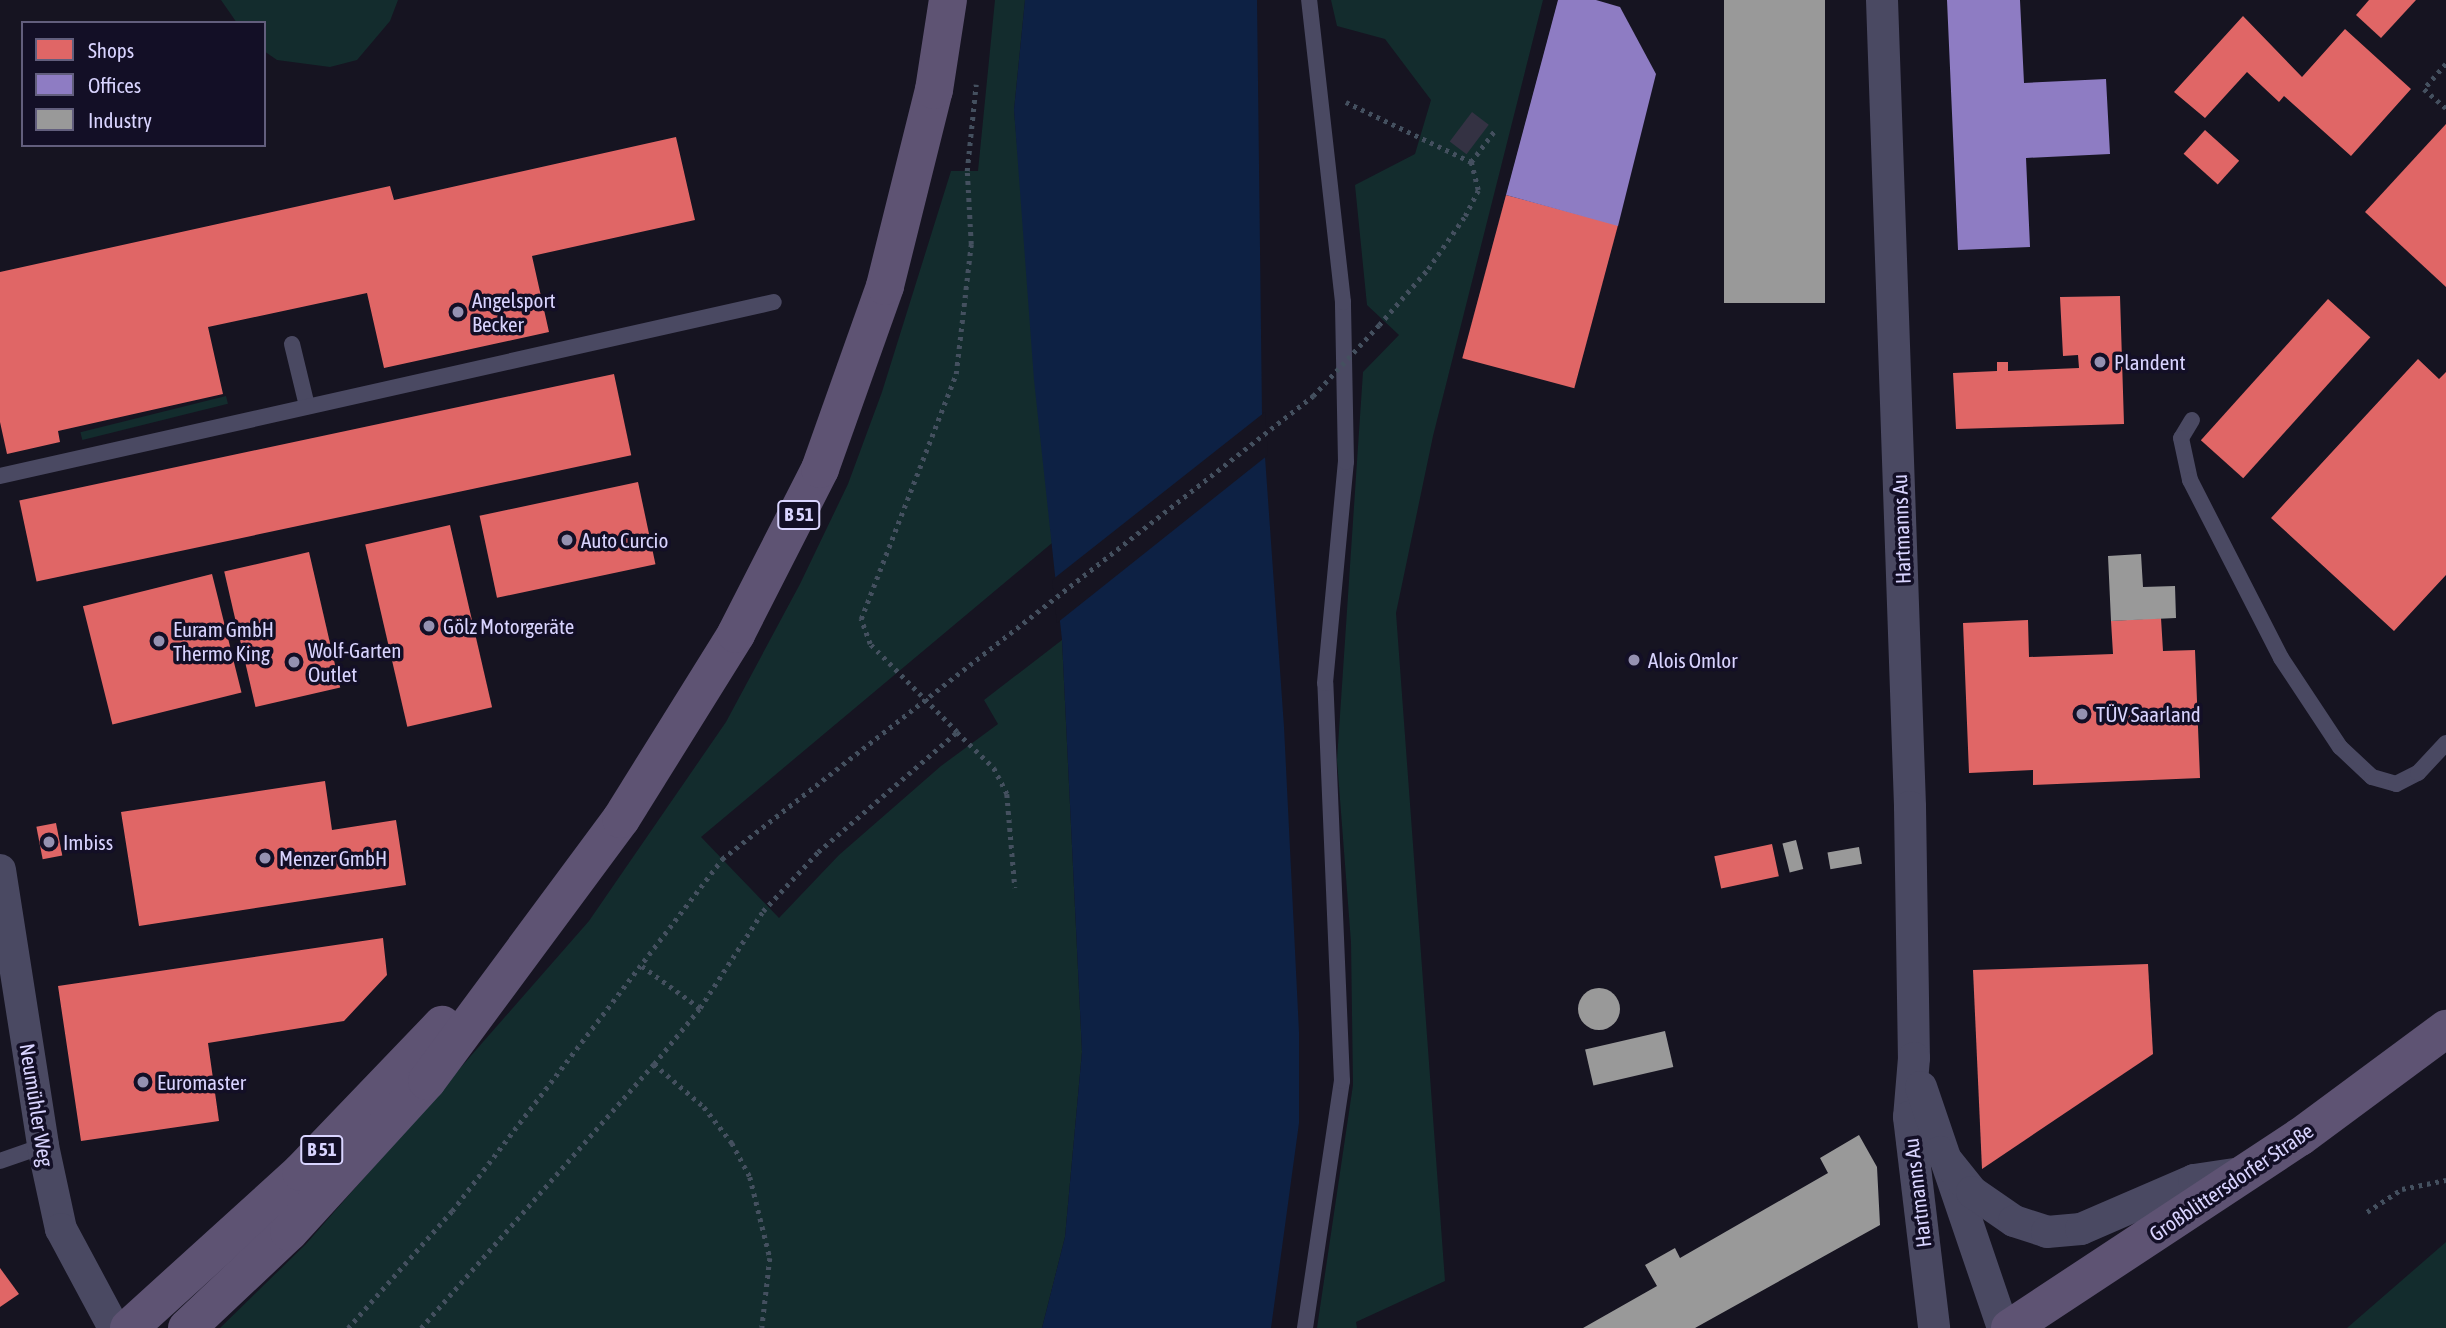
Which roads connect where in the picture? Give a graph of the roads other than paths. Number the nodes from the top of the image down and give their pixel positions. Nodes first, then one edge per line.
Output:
1 (948, 0) edge
2 (1309, 0) edge
3 (1882, 0) edge
4 (774, 302) dead end
5 (292, 344) dead end
6 (307, 406) junction
7 (2192, 421) dead end
8 (0, 476) edge
9 (2446, 743) edge
10 (0, 870) edge
11 (509, 966) junction
12 (2446, 1029) edge
13 (1914, 1058) junction
14 (43, 1146) junction
15 (1940, 1152) junction
16 (0, 1161) edge
17 (2242, 1173) junction
18 (114, 1328) edge
19 (129, 1328) edge
20 (187, 1328) edge
21 (1305, 1328) edge
22 (1934, 1328) edge
23 (2003, 1328) edge
24 (2010, 1328) edge

1 - 11 main road, B 51
2 - 21 lane
3 - 13 street, Hartmanns Au
4 - 6 lane
5 - 6 lane
6 - 8 lane
7 - 9 lane
10 - 14 street, Neumühler Weg
11 - 19 main road, B 51
11 - 20 main road, B 51
12 - 17 main road, Großblittersdorfer Straße
13 - 15 street, Hartmanns Au
13 - 22 street, Hartmanns Au
14 - 16 lane
14 - 18 street, Neumühler Weg
15 - 17 street, Hartmanns Au
15 - 23 street, Hartmanns Au
17 - 24 main road, Großblittersdorfer Straße

